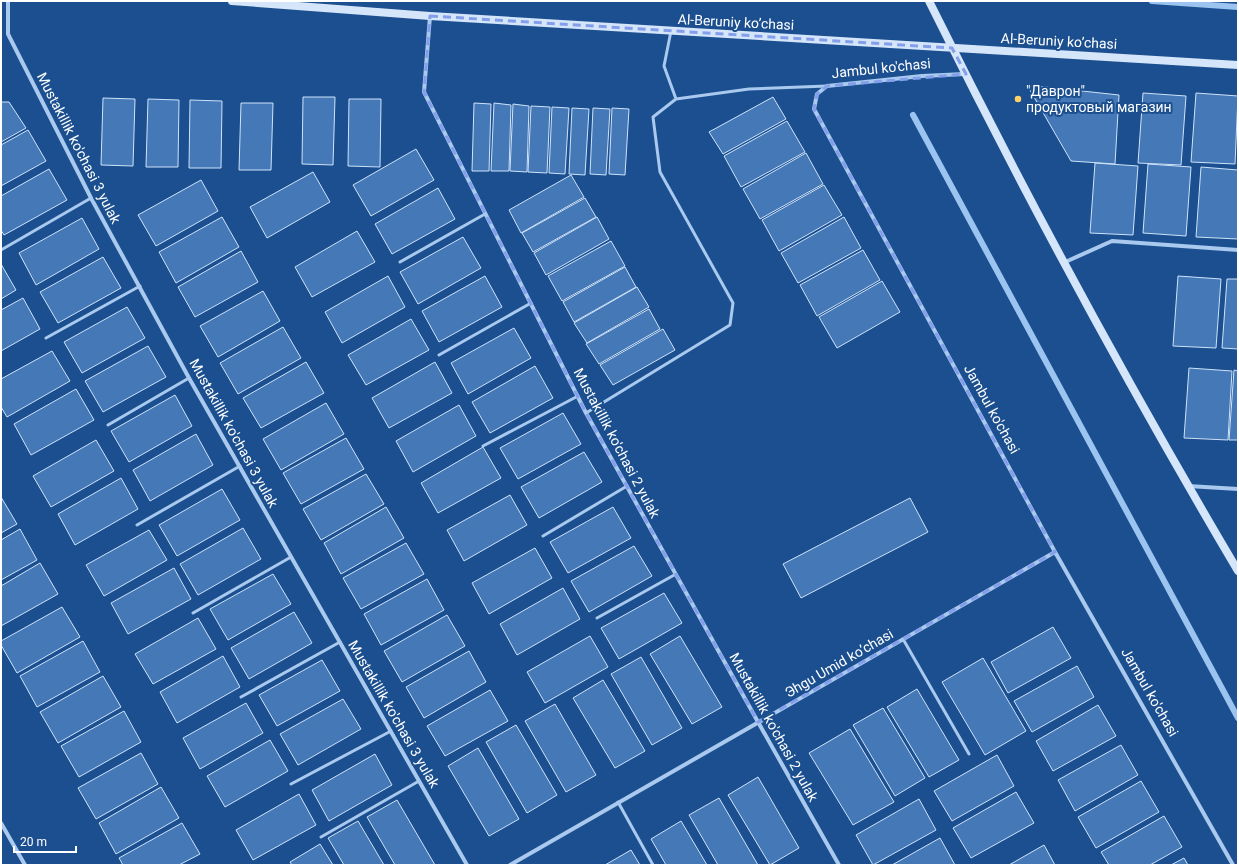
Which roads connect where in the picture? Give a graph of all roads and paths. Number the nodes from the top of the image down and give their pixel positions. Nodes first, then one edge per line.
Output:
1 (8, 1) edge
2 (232, 1) edge
3 (928, 1) edge
4 (430, 16) junction
5 (671, 31) junction
6 (952, 48) junction
7 (1238, 65) edge
8 (966, 74) junction
9 (827, 86) junction
10 (676, 99) junction
11 (91, 198) junction
12 (485, 214) junction
13 (1, 250) edge
14 (1238, 250) edge
15 (400, 262) dead end
16 (1063, 263) junction
17 (140, 286) junction
18 (531, 303) junction
19 (46, 338) dead end
20 (440, 355) dead end
21 (189, 378) junction
22 (578, 396) junction
23 (586, 413) junction
24 (108, 425) dead end
25 (484, 446) dead end
26 (240, 466) junction
27 (627, 486) junction
28 (1187, 486) junction
29 (1238, 489) edge
30 (137, 525) dead end
31 (543, 536) dead end
32 (1055, 552) junction
33 (291, 557) junction
34 (1238, 571) edge
35 (676, 574) junction
36 (193, 613) dead end
37 (597, 618) dead end
38 (904, 639) junction
39 (340, 642) junction
40 (241, 697) dead end
41 (758, 722) junction
42 (391, 731) junction
43 (968, 754) dead end
44 (419, 781) junction
45 (291, 784) dead end
46 (618, 802) junction
47 (1, 823) edge
48 (321, 837) dead end
49 (25, 865) edge
50 (467, 865) edge
51 (510, 865) edge
52 (653, 865) edge
53 (839, 865) edge
54 (1233, 865) edge

1 - 11 street, Mustakillik ko'chasi 3 yulak
2 - 4 main road, Al-Beruniy ko’chasi
3 - 6 main road
4 - 5 main road, Al-Beruniy ko’chasi
4 - 12 street, Mustakillik ko'chasi 2 yulak
5 - 6 main road, Al-Beruniy ko’chasi
5 - 10 lane
6 - 7 main road, Al-Beruniy ko’chasi
6 - 8 main road
8 - 9 street, Jambul ko'chasi
8 - 16 main road
9 - 10 lane
9 - 32 street, Jambul ko'chasi
10 - 23 lane
11 - 13 lane
11 - 17 street, Mustakillik ko'chasi 3 yulak
12 - 15 lane
12 - 18 street, Mustakillik ko'chasi 2 yulak
14 - 16 street
16 - 28 main road
17 - 19 lane
17 - 21 street, Mustakillik ko'chasi 3 yulak
18 - 20 lane
18 - 22 street, Mustakillik ko'chasi 2 yulak
21 - 24 lane
21 - 26 street, Mustakillik ko'chasi 3 yulak
22 - 23 street, Mustakillik ko'chasi 2 yulak
22 - 25 lane
23 - 27 street, Mustakillik ko'chasi 2 yulak
26 - 30 lane
26 - 33 street, Mustakillik ko'chasi 3 yulak
27 - 31 lane
27 - 35 street, Mustakillik ko'chasi 2 yulak
28 - 29 street
28 - 34 main road
32 - 38 street, Эhgu Umid ko’chasi
32 - 54 street, Jambul ko'chasi
33 - 36 lane
33 - 39 street, Mustakillik ko'chasi 3 yulak
35 - 37 lane
35 - 41 street, Mustakillik ko'chasi 2 yulak
38 - 41 street, Эhgu Umid ko’chasi
38 - 43 lane
39 - 40 lane
39 - 42 street, Mustakillik ko'chasi 3 yulak
41 - 46 street, Эhgu Umid ko’chasi
41 - 53 street, Mustakillik ko'chasi 2 yulak
42 - 44 street, Mustakillik ko'chasi 3 yulak
42 - 45 lane
44 - 48 lane
44 - 50 street, Mustakillik ko'chasi 3 yulak
46 - 51 street, Эhgu Umid ko’chasi
46 - 52 lane
47 - 49 street

